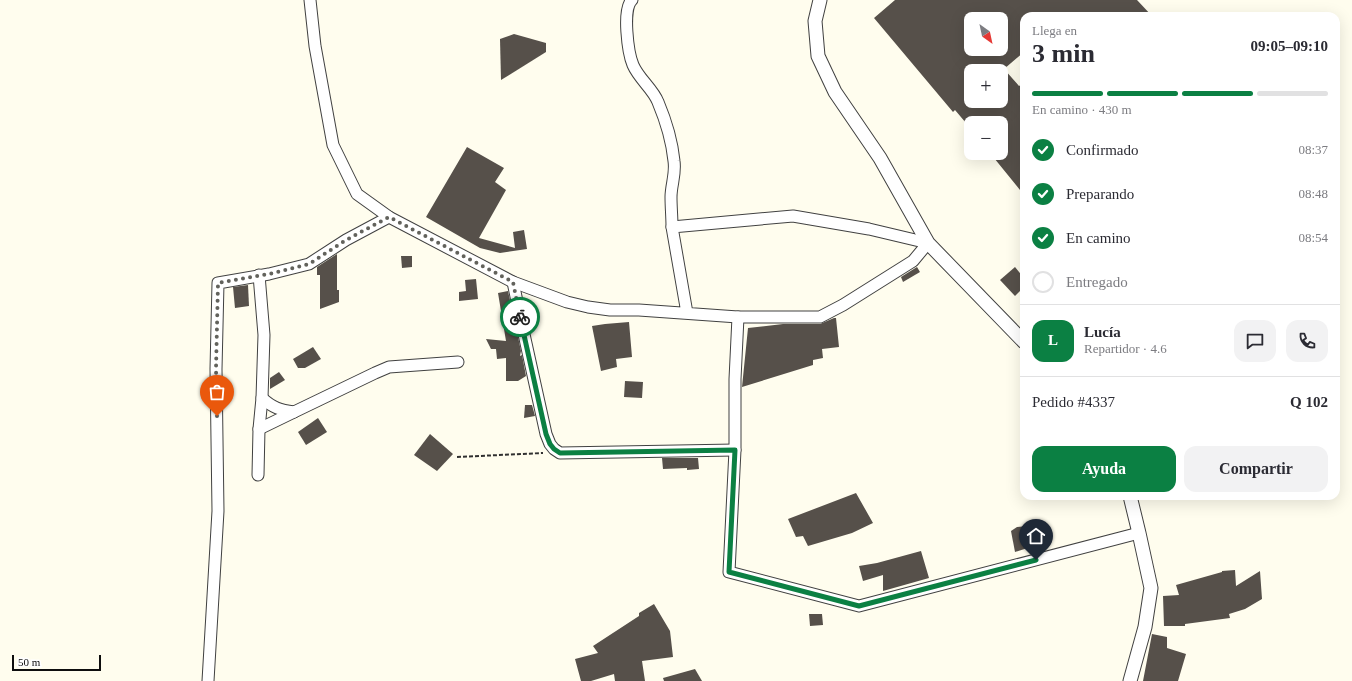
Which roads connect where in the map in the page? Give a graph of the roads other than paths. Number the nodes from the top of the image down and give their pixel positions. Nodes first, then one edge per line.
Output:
1 (310, 0) edge
2 (632, 0) edge
3 (820, 0) edge
4 (389, 217) junction
5 (672, 227) junction
6 (928, 243) junction
7 (259, 275) junction
8 (513, 282) junction
9 (687, 313) junction
10 (738, 317) junction
11 (1020, 338) edge
12 (458, 362) dead end
13 (262, 398) junction
14 (294, 412) junction
15 (259, 429) junction
16 (735, 450) junction
17 (258, 475) dead end
18 (1131, 500) edge
19 (1139, 533) junction
20 (208, 681) edge
21 (1130, 681) edge

1 - 4 street
2 - 5 street
3 - 6 street
4 - 7 street
4 - 8 street
5 - 6 street
5 - 9 street
6 - 10 street
6 - 11 street
7 - 13 street
7 - 20 street
8 - 9 street
8 - 16 street
9 - 10 street
10 - 16 street
12 - 14 street
13 - 14 street
13 - 15 street
14 - 15 street
15 - 17 street
16 - 19 street
18 - 19 street
19 - 21 street

